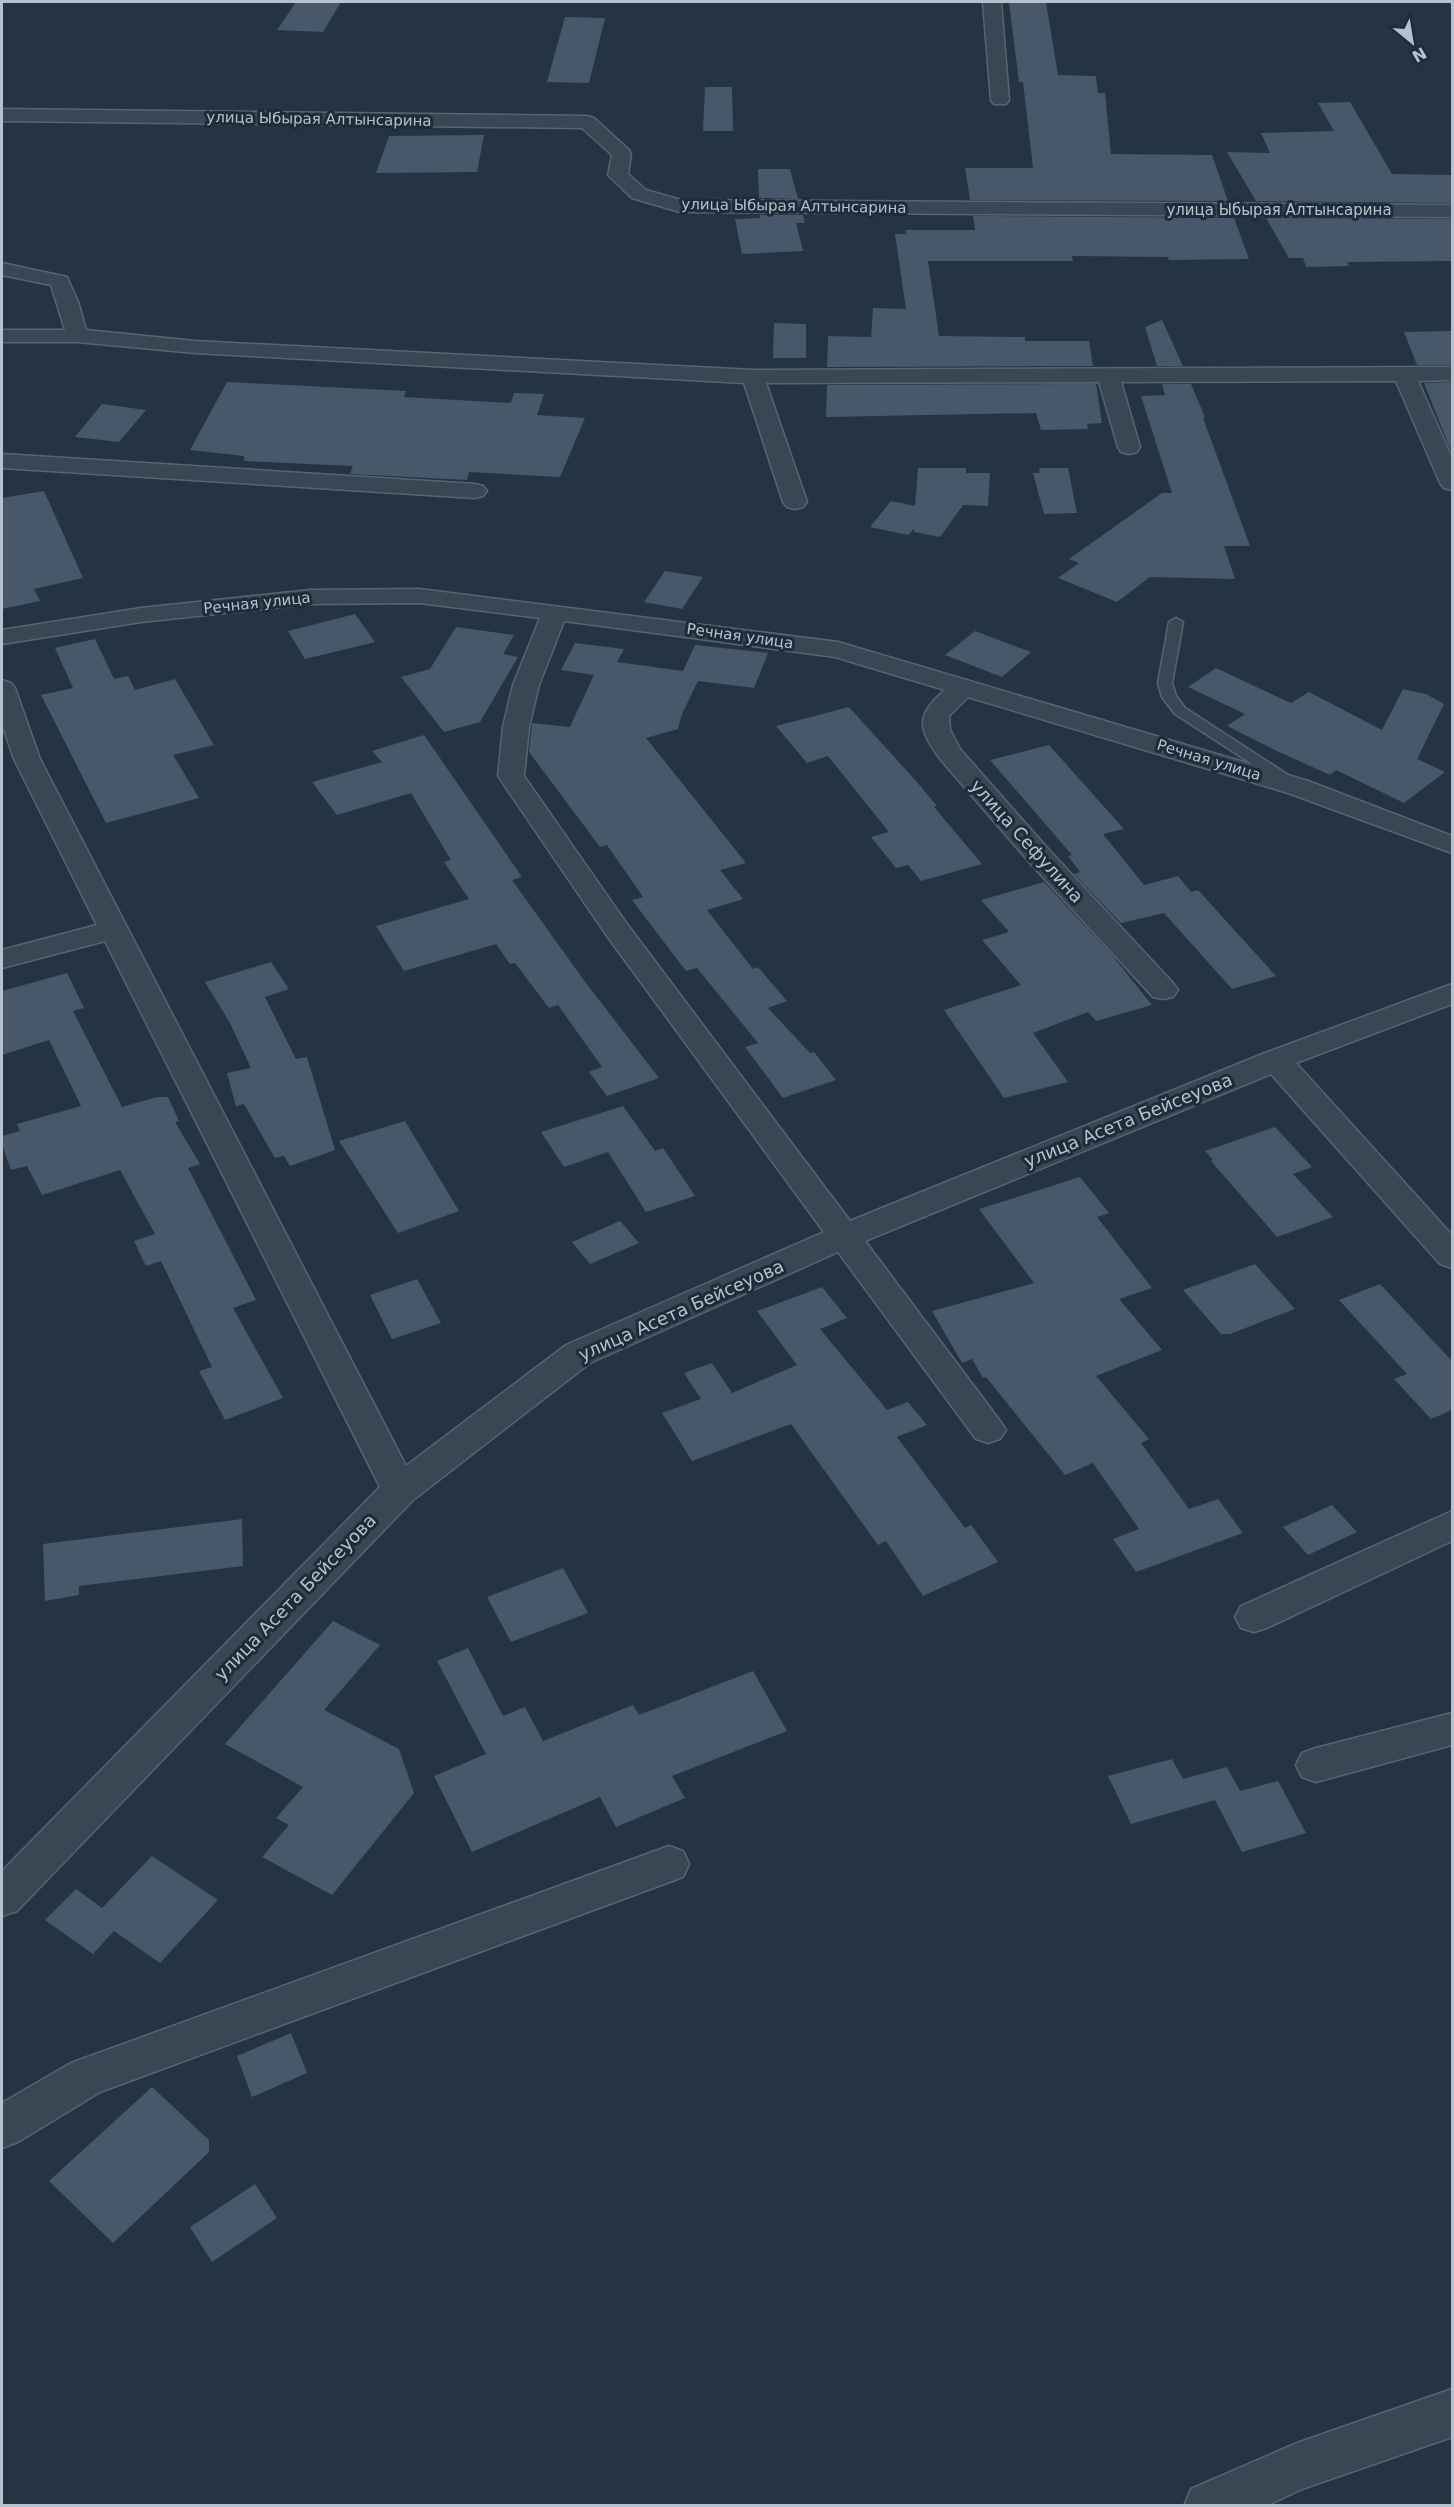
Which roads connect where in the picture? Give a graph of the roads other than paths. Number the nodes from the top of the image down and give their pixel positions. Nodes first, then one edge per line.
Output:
1 (992, 2) edge
2 (1000, 100) dead end
3 (2, 115) edge
4 (1452, 211) edge
5 (2, 269) edge
6 (2, 336) edge
7 (76, 336) junction
8 (1404, 374) junction
9 (1452, 374) edge
10 (1108, 375) junction
11 (753, 377) junction
12 (1129, 447) dead end
13 (2, 460) edge
14 (1452, 483) edge
15 (475, 491) dead end
16 (795, 502) dead end
17 (555, 612) junction
18 (1176, 622) dead end
19 (2, 637) edge
20 (964, 687) junction
21 (2, 688) edge
22 (1298, 787) junction
23 (1452, 845) edge
24 (114, 930) junction
25 (2, 959) edge
26 (1162, 990) dead end
27 (1452, 993) edge
28 (1276, 1060) junction
29 (845, 1236) junction
30 (1452, 1256) edge
31 (988, 1430) dead end
32 (400, 1490) junction
33 (1452, 1525) edge
34 (1254, 1617) dead end
35 (1452, 1729) edge
36 (1316, 1765) dead end
37 (669, 1864) dead end
38 (2, 1898) edge
39 (2, 2127) edge
40 (1452, 2413) edge
41 (1208, 2505) edge

1 - 2 street
3 - 4 street, улица Ыбырая Алтынсарина
5 - 7 street
6 - 7 street
7 - 11 street
8 - 9 street
8 - 10 street
8 - 14 street
10 - 11 street
10 - 12 street
11 - 16 street
13 - 15 street
17 - 19 street, Речная улица
17 - 20 street, Речная улица
17 - 29 street
18 - 22 lane
20 - 22 street, Речная улица
20 - 26 street, улица Сефулина
21 - 24 street
22 - 23 street, Речная улица
24 - 25 street
24 - 32 street
27 - 28 street, улица Асета Бейсеуова
28 - 29 street, улица Асета Бейсеуова
28 - 30 street
29 - 31 street
29 - 32 street, улица Асета Бейсеуова
32 - 38 street, улица Асета Бейсеуова
33 - 34 street
35 - 36 street
37 - 39 street
40 - 41 street

